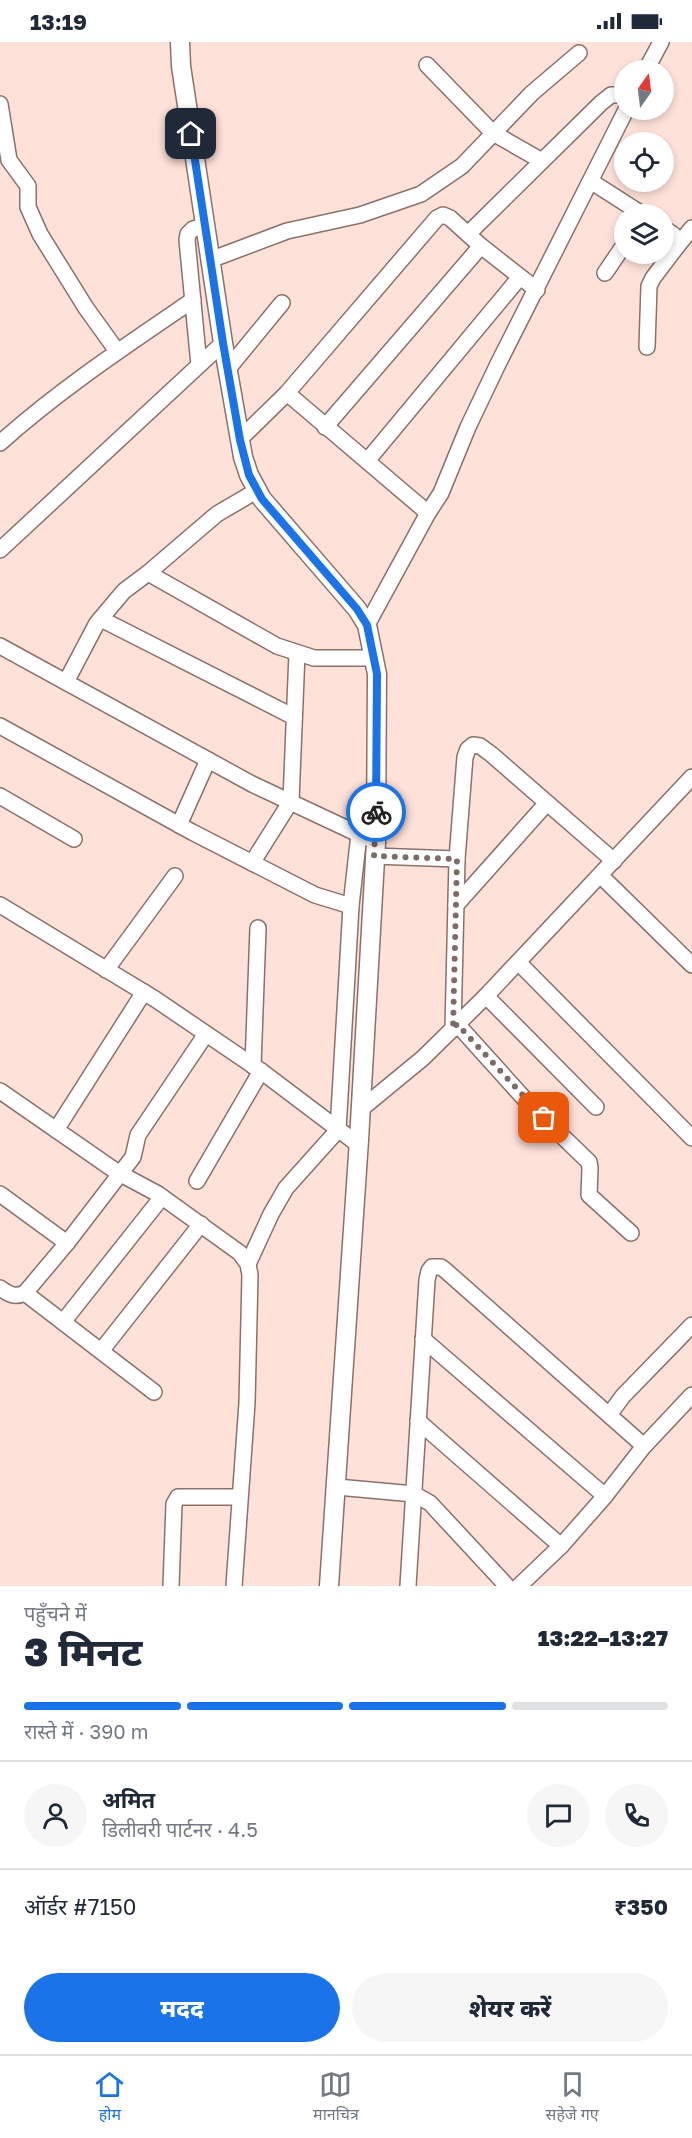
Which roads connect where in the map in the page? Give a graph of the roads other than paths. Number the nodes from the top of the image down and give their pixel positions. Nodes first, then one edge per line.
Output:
1 (180, 42) edge
2 (662, 42) edge
3 (579, 53) dead end
4 (652, 60) edge
5 (427, 65) dead end
6 (614, 95) edge
7 (0, 104) edge
8 (621, 120) edge
9 (494, 133) junction
10 (542, 161) junction
11 (592, 182) junction
12 (626, 204) edge
13 (205, 225) junction
14 (692, 228) edge
15 (468, 234) junction
16 (674, 235) edge
17 (678, 245) junction
18 (481, 246) junction
19 (210, 260) junction
20 (614, 260) edge
21 (605, 273) dead end
22 (520, 277) junction
23 (537, 290) junction
24 (193, 300) junction
25 (282, 303) dead end
26 (223, 343) junction
27 (646, 347) dead end
28 (117, 351) junction
29 (199, 365) junction
30 (227, 370) junction
31 (287, 393) junction
32 (325, 427) junction
33 (240, 440) junction
34 (0, 443) edge
35 (367, 461) junction
36 (258, 490) junction
37 (428, 513) junction
38 (0, 550) edge
39 (148, 573) junction
40 (100, 619) junction
41 (367, 625) junction
42 (0, 646) edge
43 (297, 653) junction
44 (374, 658) junction
45 (66, 682) junction
46 (294, 717) junction
47 (0, 726) edge
48 (208, 760) junction
49 (692, 777) edge
50 (1, 798) edge
51 (291, 801) junction
52 (546, 804) junction
53 (179, 825) junction
54 (359, 834) junction
55 (74, 839) dead end
56 (375, 849) junction
57 (457, 859) junction
58 (614, 861) junction
59 (252, 863) junction
60 (600, 875) junction
61 (175, 876) dead end
62 (0, 905) edge
63 (456, 905) junction
64 (351, 906) junction
65 (258, 928) dead end
66 (518, 962) junction
67 (692, 965) edge
68 (106, 970) junction
69 (144, 992) junction
70 (486, 996) junction
71 (455, 1027) junction
72 (206, 1034) junction
73 (257, 1068) junction
74 (0, 1091) edge
75 (596, 1107) dead end
76 (361, 1109) junction
77 (338, 1130) junction
78 (56, 1131) junction
79 (692, 1138) edge
80 (359, 1145) junction
81 (121, 1174) junction
82 (197, 1181) dead end
83 (0, 1194) edge
84 (162, 1197) junction
85 (201, 1224) junction
86 (631, 1233) dead end
87 (67, 1243) junction
88 (248, 1264) junction
89 (0, 1288) edge
90 (25, 1293) junction
91 (63, 1322) junction
92 (692, 1325) edge
93 (423, 1339) junction
94 (101, 1351) junction
95 (154, 1392) dead end
96 (692, 1395) edge
97 (609, 1415) junction
98 (418, 1421) junction
99 (644, 1446) junction
100 (337, 1487) junction
101 (414, 1494) junction
102 (606, 1496) junction
103 (239, 1497) junction
104 (561, 1545) junction
105 (171, 1586) edge
106 (234, 1586) edge
107 (329, 1586) edge
108 (408, 1586) edge
109 (507, 1586) edge
110 (519, 1586) edge

1 - 13 street
2 - 4 street
3 - 9 street
5 - 9 street
6 - 10 street
7 - 28 street
8 - 11 street
9 - 10 street
9 - 19 street
10 - 15 street
11 - 12 street
11 - 23 street
13 - 19 street
13 - 24 street
14 - 17 street
15 - 18 street
15 - 31 street
16 - 17 street
17 - 27 street
18 - 22 street
18 - 32 street
19 - 26 street
20 - 21 street
22 - 23 street
22 - 35 street
23 - 37 street
24 - 28 street
24 - 29 street
25 - 30 street
26 - 29 street
26 - 30 street
28 - 34 street
29 - 38 street
30 - 33 street
31 - 32 street
31 - 33 street
32 - 35 street
33 - 36 street
35 - 37 street
36 - 39 street
36 - 41 street
37 - 41 street
39 - 40 street
39 - 43 street
40 - 45 street
40 - 46 street
41 - 44 street
42 - 45 street
43 - 44 street
43 - 46 street
44 - 56 street
45 - 48 street
46 - 51 street
47 - 53 street
48 - 51 street
48 - 53 street
49 - 58 street
50 - 55 street
51 - 54 street
51 - 59 street
52 - 57 street
52 - 58 street
52 - 63 street
53 - 59 street
54 - 56 street
54 - 64 street
56 - 57 street
56 - 76 street
57 - 63 street
58 - 60 street
59 - 64 street
60 - 66 street
60 - 67 street
61 - 68 street
62 - 68 street
63 - 71 street
64 - 77 street
65 - 73 street
66 - 70 street
66 - 79 street
68 - 69 street
69 - 72 street
69 - 78 street
70 - 71 street
70 - 75 street
71 - 76 street
71 - 86 street
72 - 73 street
72 - 81 street
73 - 77 street
73 - 82 street
74 - 78 street
76 - 80 street
77 - 80 street
77 - 88 street
78 - 81 street
80 - 100 street
81 - 84 street
81 - 87 street
83 - 87 street
84 - 85 street
84 - 91 street
85 - 88 street
85 - 94 street
87 - 90 street
88 - 103 street
89 - 90 street
90 - 91 street
91 - 94 street
92 - 97 street
93 - 97 street
93 - 98 street
93 - 102 street
94 - 95 street
96 - 99 street
97 - 99 street
98 - 101 street
98 - 104 street
99 - 102 street
100 - 101 street
100 - 107 street
101 - 108 street
101 - 109 street
102 - 104 street
103 - 105 street
103 - 106 street
104 - 110 street

